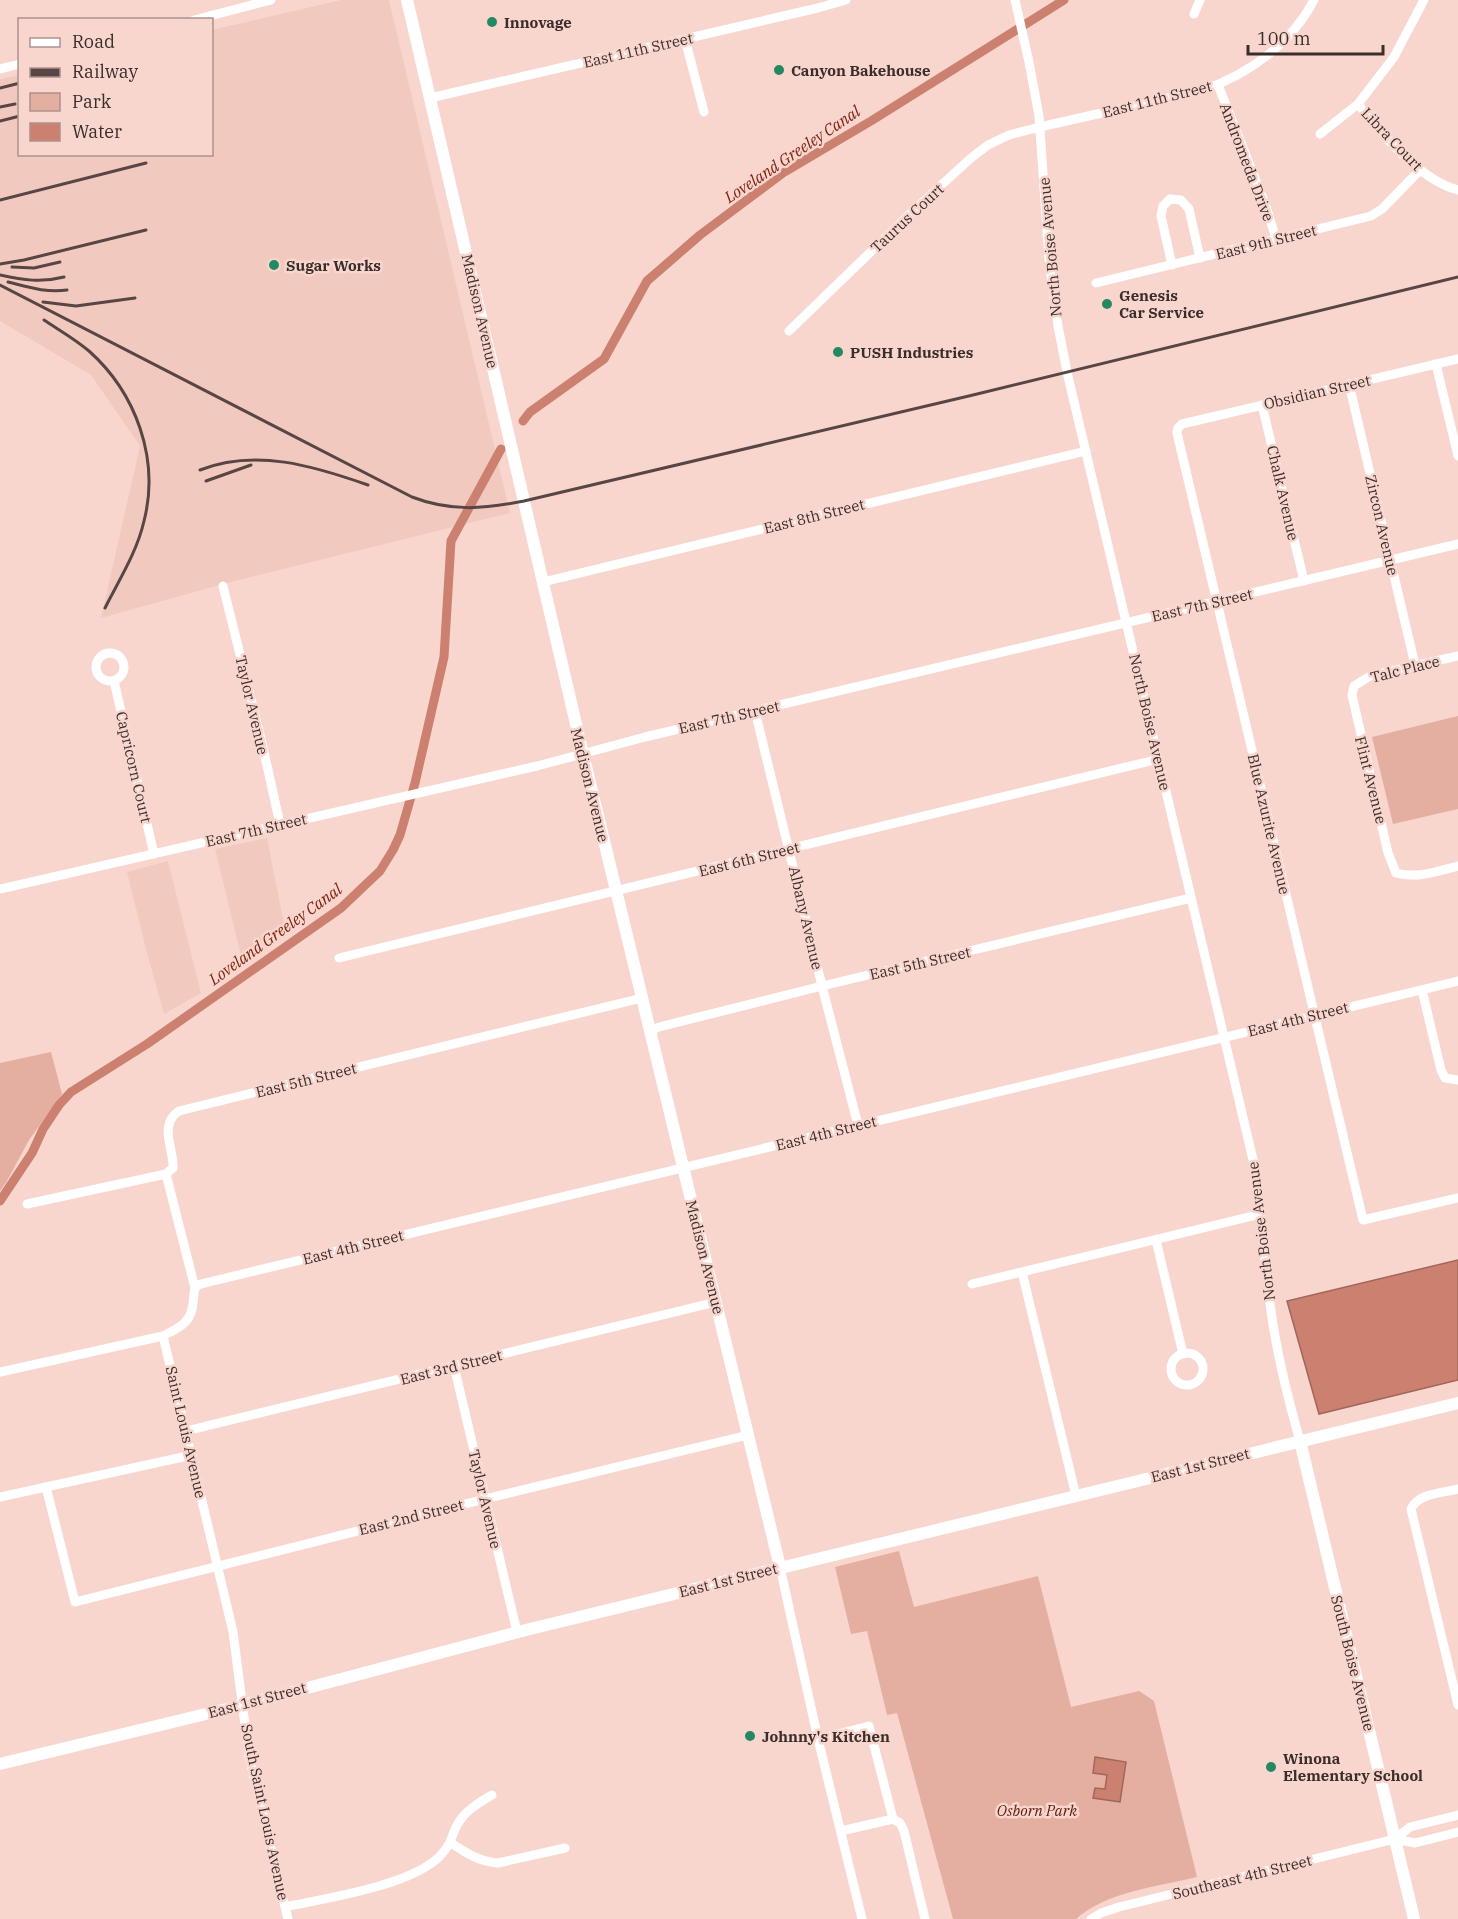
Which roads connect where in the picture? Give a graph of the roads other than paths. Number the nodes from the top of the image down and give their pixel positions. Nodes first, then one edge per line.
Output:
1 (271, 0) edge
2 (407, 0) edge
3 (846, 0) edge
4 (1015, 0) edge
5 (1200, 0) edge
6 (1314, 0) edge
7 (1424, 0) edge
8 (1194, 14) dead end
9 (202, 18) edge
10 (684, 39) junction
11 (18, 64) edge
12 (0, 69) edge
13 (1218, 85) junction
14 (430, 98) junction
15 (1358, 104) junction
16 (704, 112) dead end
17 (1040, 127) junction
18 (1320, 134) dead end
19 (1420, 170) junction
20 (1458, 190) edge
21 (1276, 240) junction
22 (1200, 258) junction
23 (1172, 265) junction
24 (1096, 283) dead end
25 (789, 331) dead end
26 (1458, 359) edge
27 (1436, 364) junction
28 (1349, 384) junction
29 (1262, 405) junction
30 (1178, 428) joint
31 (1086, 451) junction
32 (1458, 456) edge
33 (1458, 544) edge
34 (1391, 560) junction
35 (1304, 581) junction
36 (543, 582) junction
37 (223, 586) dead end
38 (1217, 602) junction
39 (1127, 623) junction
40 (1458, 656) edge
41 (1415, 665) junction
42 (114, 681) dead end
43 (1354, 686) joint
44 (755, 711) junction
45 (583, 754) junction
46 (1159, 759) junction
47 (280, 825) junction
48 (789, 849) junction
49 (154, 854) junction
50 (1458, 866) edge
51 (0, 889) edge
52 (616, 891) junction
53 (1191, 898) junction
54 (339, 958) dead end
55 (1458, 981) edge
56 (822, 986) junction
57 (1422, 990) junction
58 (642, 998) junction
59 (1314, 1015) junction
60 (650, 1031) junction
61 (1225, 1037) junction
62 (1458, 1080) edge
63 (858, 1125) junction
64 (683, 1167) junction
65 (166, 1174) junction
66 (1458, 1198) edge
67 (27, 1204) dead end
68 (1261, 1214) junction
69 (1156, 1240) junction
70 (1022, 1272) junction
71 (972, 1284) dead end
72 (195, 1288) junction
73 (716, 1302) junction
74 (163, 1336) junction
75 (1183, 1354) dead end
76 (454, 1366) junction
77 (0, 1372) edge
78 (1458, 1403) edge
79 (186, 1431) junction
80 (748, 1435) junction
81 (1300, 1441) junction
82 (192, 1455) junction
83 (46, 1487) junction
84 (1458, 1489) edge
85 (1076, 1496) junction
86 (0, 1497) edge
87 (485, 1499) junction
88 (218, 1566) junction
89 (780, 1568) junction
90 (517, 1632) junction
91 (243, 1705) junction
92 (1458, 1705) edge
93 (818, 1739) junction
94 (0, 1764) edge
95 (492, 1795) dead end
96 (1458, 1815) edge
97 (893, 1818) junction
98 (841, 1831) junction
99 (1458, 1832) edge
100 (1395, 1839) junction
101 (451, 1843) junction
102 (565, 1848) dead end
103 (285, 1904) junction
104 (288, 1919) edge
105 (862, 1919) edge
106 (925, 1919) edge
107 (1091, 1919) edge
108 (1414, 1919) edge

1 - 9 street
2 - 14 main road, Madison Avenue
3 - 10 street, East 11th Street
4 - 17 street, North Boise Avenue
5 - 8 street
6 - 13 street, East 11th Street
7 - 15 street
10 - 14 street, East 11th Street
10 - 16 street
11 - 12 street
13 - 17 street, East 11th Street
13 - 21 street, Andromeda Drive
14 - 36 main road, Madison Avenue
15 - 18 street
15 - 19 street, Libra Court
17 - 25 street, Taurus Court
17 - 31 street, North Boise Avenue
19 - 20 street, Libra Court
19 - 21 street, East 9th Street
21 - 22 street, East 9th Street
22 - 23 street, East 9th Street
22 - 23 street
23 - 24 street, East 9th Street
26 - 27 street, Obsidian Street
27 - 28 street, Obsidian Street
27 - 32 street
28 - 29 street, Obsidian Street
28 - 34 street, Zircon Avenue
29 - 30 street, Obsidian Street
29 - 35 street, Chalk Avenue
30 - 38 street, Blue Azurite Avenue
31 - 36 street, East 8th Street
31 - 39 street, North Boise Avenue
33 - 34 street, East 7th Street
34 - 35 street, East 7th Street
34 - 41 street, Zircon Avenue
35 - 38 street, East 7th Street
36 - 45 main road, Madison Avenue
37 - 47 street, Taylor Avenue
38 - 39 street, East 7th Street
38 - 59 street, Blue Azurite Avenue
39 - 44 street, East 7th Street
39 - 46 street, North Boise Avenue
40 - 41 street, Talc Place
41 - 43 street, Talc Place
42 - 49 street, Capricorn Court
43 - 50 street, Flint Avenue
44 - 45 street, East 7th Street
44 - 48 street, Albany Avenue
45 - 47 street, East 7th Street
45 - 52 main road, Madison Avenue
46 - 48 street, East 6th Street
46 - 53 street, North Boise Avenue
47 - 49 street, East 7th Street
48 - 52 street, East 6th Street
48 - 56 street, Albany Avenue
49 - 51 street, East 7th Street
52 - 54 street, East 6th Street
52 - 58 main road, Madison Avenue
53 - 56 street, East 5th Street
53 - 61 street, North Boise Avenue
55 - 57 street, East 4th Street
56 - 60 street, East 5th Street
56 - 63 street, Albany Avenue
57 - 59 street, East 4th Street
57 - 62 street
58 - 60 main road, Madison Avenue
58 - 65 street, East 5th Street
59 - 61 street, East 4th Street
59 - 66 street, Blue Azurite Avenue
60 - 64 main road, Madison Avenue
61 - 63 street, East 4th Street
61 - 68 street, North Boise Avenue
63 - 64 street, East 4th Street
64 - 72 street, East 4th Street
64 - 73 main road, Madison Avenue
65 - 67 street
65 - 72 street
68 - 69 street
68 - 81 street, North Boise Avenue
69 - 70 street
69 - 75 street
70 - 71 street
70 - 85 street
72 - 74 street
73 - 76 street, East 3rd Street
73 - 80 main road, Madison Avenue
74 - 77 street
74 - 79 street, Saint Louis Avenue
76 - 79 street, East 3rd Street
76 - 87 street, Taylor Avenue
78 - 81 main road, East 1st Street
79 - 82 street, Saint Louis Avenue
80 - 87 street, East 2nd Street
80 - 89 main road, Madison Avenue
81 - 85 main road, East 1st Street
81 - 100 main road, South Boise Avenue
82 - 83 street
82 - 88 street, Saint Louis Avenue
83 - 86 street
83 - 88 street, East 2nd Street
84 - 92 street
85 - 89 main road, East 1st Street
87 - 88 street, East 2nd Street
87 - 90 street, Taylor Avenue
88 - 91 street, Saint Louis Avenue
89 - 90 main road, East 1st Street
89 - 93 street
90 - 91 main road, East 1st Street
91 - 94 main road, East 1st Street
91 - 103 street, South Saint Louis Avenue
93 - 97 street
93 - 98 street
95 - 101 street
96 - 100 street
97 - 98 street
97 - 106 street
98 - 105 street
99 - 100 street
100 - 107 street, Southeast 4th Street
100 - 108 main road, South Boise Avenue
101 - 102 street
101 - 103 street
103 - 104 street, South Saint Louis Avenue

